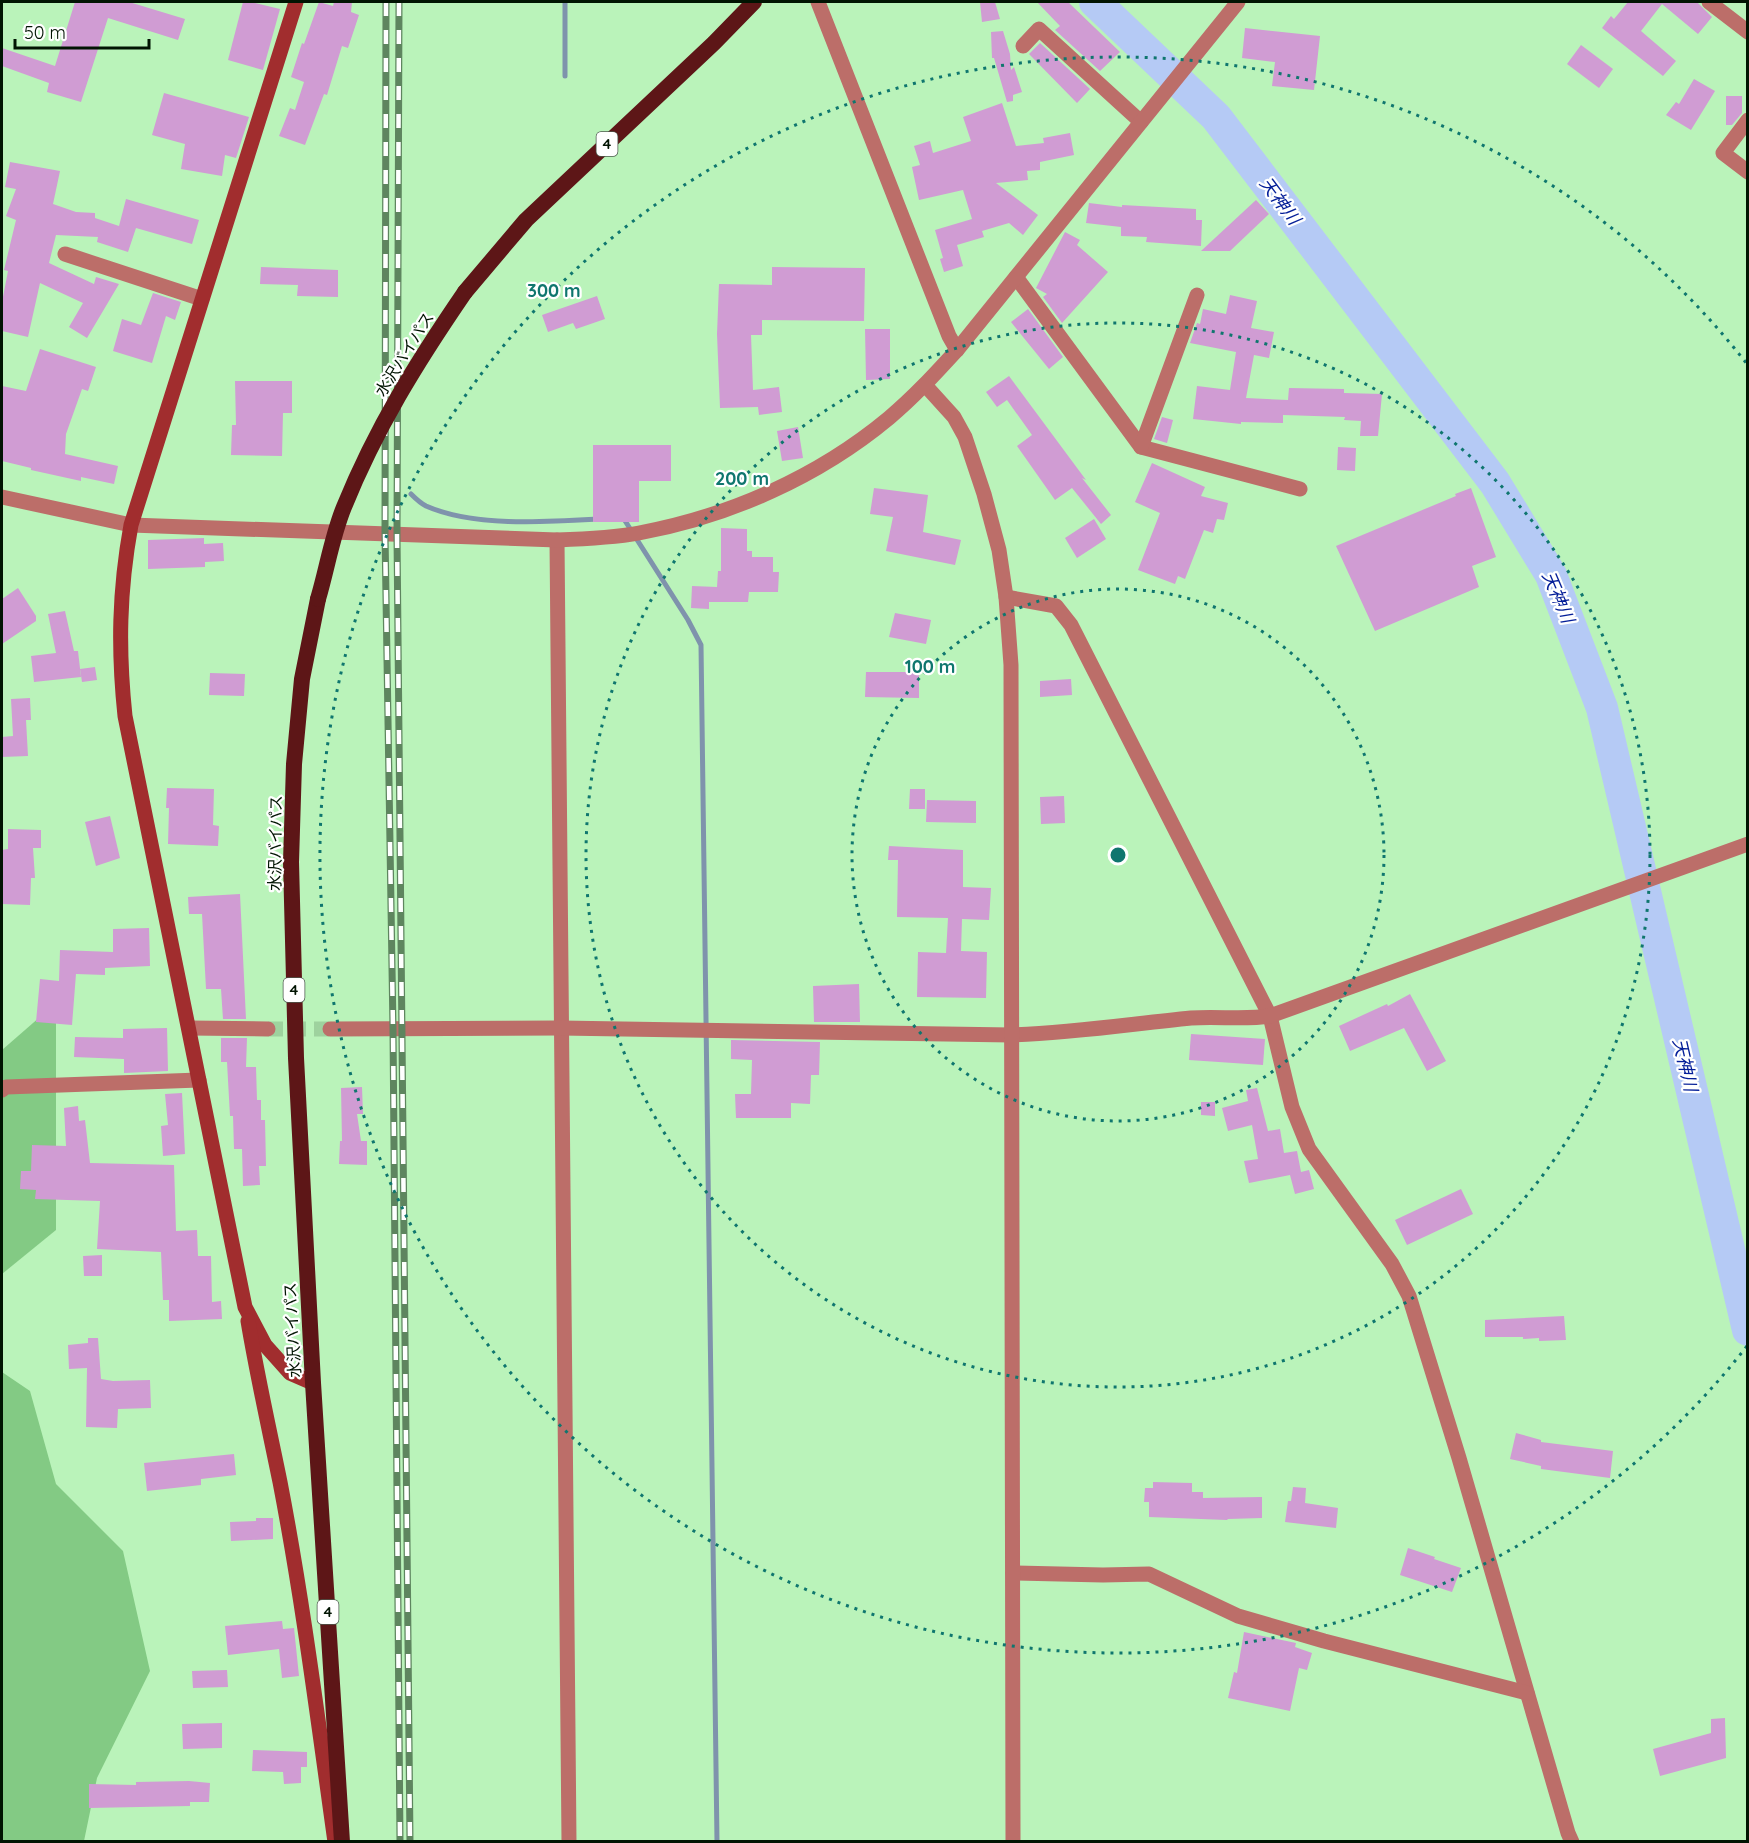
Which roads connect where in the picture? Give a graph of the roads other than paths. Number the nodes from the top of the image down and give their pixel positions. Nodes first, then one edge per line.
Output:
1 (296, 2) edge
2 (754, 2) edge
3 (818, 2) edge
4 (1238, 2) edge
5 (1709, 2) edge
6 (1748, 32) edge
7 (1023, 45) dead end
8 (1748, 120) edge
9 (1141, 122) junction
10 (1748, 172) edge
11 (65, 255) dead end
12 (1016, 277) junction
13 (1197, 295) dead end
14 (202, 299) junction
15 (957, 350) junction
16 (925, 385) junction
17 (1140, 447) junction
18 (1300, 489) dead end
19 (2, 497) edge
20 (131, 525) junction
21 (557, 540) junction
22 (1006, 597) junction
23 (1748, 844) edge
24 (1270, 1016) junction
25 (189, 1028) junction
26 (560, 1028) junction
27 (268, 1029) tunnel mouth
28 (330, 1029) tunnel mouth
29 (1012, 1035) junction
30 (199, 1080) junction
31 (2, 1090) edge
32 (245, 1307) junction
33 (313, 1383) junction
34 (1013, 1573) junction
35 (1527, 1694) junction
36 (334, 1842) edge
37 (342, 1842) edge
38 (569, 1842) edge
39 (1013, 1842) edge
40 (1572, 1842) edge

1 - 14 main road
2 - 33 highway, 水沢バイパス / 4, bridge
3 - 15 street
4 - 9 street
5 - 6 street
7 - 9 street
8 - 10 street
9 - 12 street
11 - 14 street
12 - 15 street
12 - 17 street
13 - 17 street
14 - 20 main road
15 - 16 street
16 - 21 street
16 - 22 street
17 - 18 street
19 - 20 street
20 - 21 street
20 - 25 main road
21 - 26 street
22 - 24 street
22 - 29 street
23 - 24 street
24 - 29 street
24 - 35 street
25 - 27 street
25 - 30 main road
26 - 28 street
26 - 29 street
26 - 38 street
29 - 34 street
30 - 31 street
30 - 32 main road
32 - 33 main road
32 - 36 main road
33 - 37 highway, 水沢バイパス / 4
34 - 35 street
34 - 39 street
35 - 40 street

